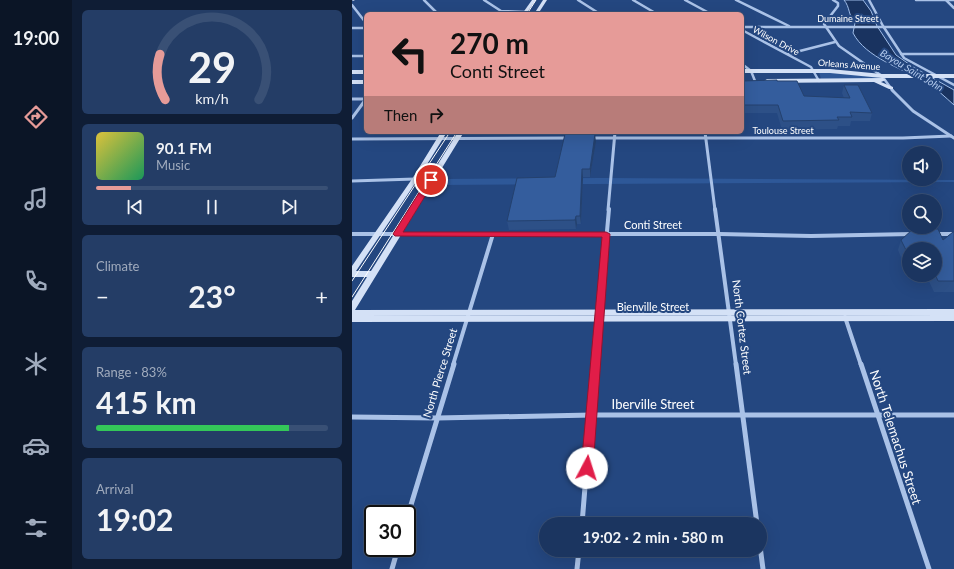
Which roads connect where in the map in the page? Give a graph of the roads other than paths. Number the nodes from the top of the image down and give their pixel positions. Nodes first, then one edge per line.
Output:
1 (424, 0) edge
2 (484, 0) edge
3 (534, 0) edge
4 (545, 0) edge
5 (578, 0) edge
6 (633, 0) edge
7 (685, 0) edge
8 (736, 0) edge
9 (833, 0) edge
10 (869, 0) edge
11 (916, 0) edge
12 (946, 0) edge
13 (954, 0) edge
14 (739, 1) edge
15 (352, 5) edge
16 (954, 8) edge
17 (436, 12) edge
18 (513, 12) edge
19 (526, 12) edge
20 (537, 12) edge
21 (597, 12) edge
22 (654, 12) edge
23 (707, 12) edge
24 (364, 20) edge
25 (883, 26) junction
26 (744, 27) edge
27 (791, 27) junction
28 (826, 27) junction
29 (954, 27) edge
30 (352, 28) edge
31 (364, 28) edge
32 (744, 31) edge
33 (835, 42) junction
34 (787, 54) junction
35 (901, 54) junction
36 (954, 54) edge
37 (352, 56) edge
38 (364, 56) edge
39 (744, 66) edge
40 (869, 67) junction
41 (794, 70) junction
42 (815, 70) junction
43 (744, 71) edge
44 (751, 71) junction
45 (352, 72) edge
46 (364, 72) edge
47 (858, 73) junction
48 (882, 76) junction
49 (954, 76) edge
50 (935, 77) junction
51 (944, 79) junction
52 (954, 79) edge
53 (873, 80) junction
54 (886, 80) junction
55 (748, 81) edge
56 (755, 81) junction
57 (798, 81) junction
58 (819, 81) junction
59 (352, 82) edge
60 (364, 82) edge
61 (954, 85) edge
62 (891, 88) junction
63 (352, 99) edge
64 (364, 99) edge
65 (364, 102) edge
66 (352, 118) edge
67 (443, 134) edge
68 (460, 134) edge
69 (522, 134) edge
70 (615, 134) edge
71 (705, 134) edge
72 (952, 137) edge
73 (575, 138) edge
74 (583, 138) edge
75 (614, 138) junction
76 (706, 138) junction
77 (352, 139) edge
78 (440, 139) junction
79 (457, 139) junction
80 (521, 139) junction
81 (416, 179) junction
82 (431, 180) junction
83 (352, 181) edge
84 (352, 234) edge
85 (378, 234) junction
86 (398, 234) junction
87 (493, 234) junction
88 (606, 234) junction
89 (720, 234) junction
90 (914, 234) edge
91 (942, 234) edge
92 (954, 234) edge
93 (352, 273) edge
94 (373, 274) junction
95 (352, 308) edge
96 (954, 312) edge
97 (352, 313) edge
98 (730, 315) junction
99 (845, 315) junction
100 (468, 316) junction
101 (600, 316) junction
102 (954, 318) edge
103 (352, 319) edge
104 (592, 415) junction
105 (877, 415) junction
106 (954, 415) edge
107 (743, 416) junction
108 (352, 417) edge
109 (437, 418) junction
110 (411, 505) edge
111 (583, 517) edge
112 (756, 517) edge
113 (395, 557) edge
114 (578, 557) edge
115 (761, 557) edge
116 (392, 569) edge
117 (577, 569) edge
118 (763, 569) edge
119 (929, 569) edge

1 - 17 street
2 - 18 street
3 - 19 street
4 - 20 street
5 - 21 street
6 - 22 street
7 - 23 street
8 - 14 street
9 - 28 street
10 - 25 street
11 - 12 street
12 - 13 street
12 - 16 street
14 - 27 street
15 - 24 street
25 - 28 street, Dumaine Street
25 - 29 street, Dumaine Street
25 - 35 street
26 - 27 street, Dumaine Street
27 - 28 street, Dumaine Street
28 - 33 street
30 - 31 street
32 - 34 street, Wilson Drive
33 - 34 street
33 - 40 street
34 - 42 street, Wilson Drive
35 - 36 street
35 - 50 street
37 - 38 street
39 - 44 street
40 - 47 street
40 - 48 street
41 - 42 street, Orleans Avenue
41 - 44 street, Orleans Avenue
41 - 57 street
42 - 47 street, Orleans Avenue
42 - 58 street
43 - 44 street, Orleans Avenue
44 - 56 street
45 - 46 street
47 - 48 street, Orleans Avenue
48 - 50 street, Orleans Avenue
48 - 54 street
49 - 50 street, Orleans Avenue
50 - 51 street, Orleans Avenue
50 - 54 street, Orleans Avenue
51 - 52 street, Orleans Avenue
51 - 61 street
53 - 54 street, Orleans Avenue
53 - 58 street, Orleans Avenue
53 - 62 street
54 - 62 street
55 - 56 street, Orleans Avenue
56 - 57 street, Orleans Avenue
57 - 58 street, Orleans Avenue
59 - 60 street
62 - 72 street
63 - 64 street
65 - 66 street
67 - 78 street
68 - 79 street
69 - 80 street
70 - 75 street
71 - 76 street, North Cortez Street
72 - 76 street, Toulouse Street
73 - 80 street
74 - 75 street, Toulouse Street
75 - 76 street, Toulouse Street
75 - 88 street
76 - 89 street, North Cortez Street
77 - 78 street
78 - 79 street
78 - 81 street
79 - 80 street
79 - 82 street
81 - 82 street
81 - 83 street
81 - 85 street
82 - 86 street
84 - 85 street, Conti Street
85 - 86 street, Conti Street
85 - 93 street
86 - 87 street, Conti Street
86 - 94 street
87 - 88 street, Conti Street
87 - 100 street, North Pierce Street
88 - 89 street, Conti Street
88 - 101 street
89 - 90 street, Conti Street
89 - 98 street, North Cortez Street
91 - 92 street
93 - 94 street
94 - 95 street
96 - 99 street, Bienville Street
97 - 100 street, Bienville Street
98 - 99 street, Bienville Street
98 - 101 street, Bienville Street
98 - 107 street, North Cortez Street
99 - 102 street, Bienville Street
99 - 105 street, North Telemachus Street
100 - 101 street, Bienville Street
100 - 103 street, Bienville Street
100 - 109 street, North Pierce Street
101 - 104 street
104 - 107 street, Iberville Street
104 - 109 street, Iberville Street
104 - 111 street
105 - 106 street, Iberville Street
105 - 107 street, Iberville Street
105 - 119 street, North Telemachus Street
107 - 112 street, North Cortez Street
108 - 109 street, Iberville Street
109 - 110 street, North Pierce Street
113 - 116 street
114 - 117 street
115 - 118 street

